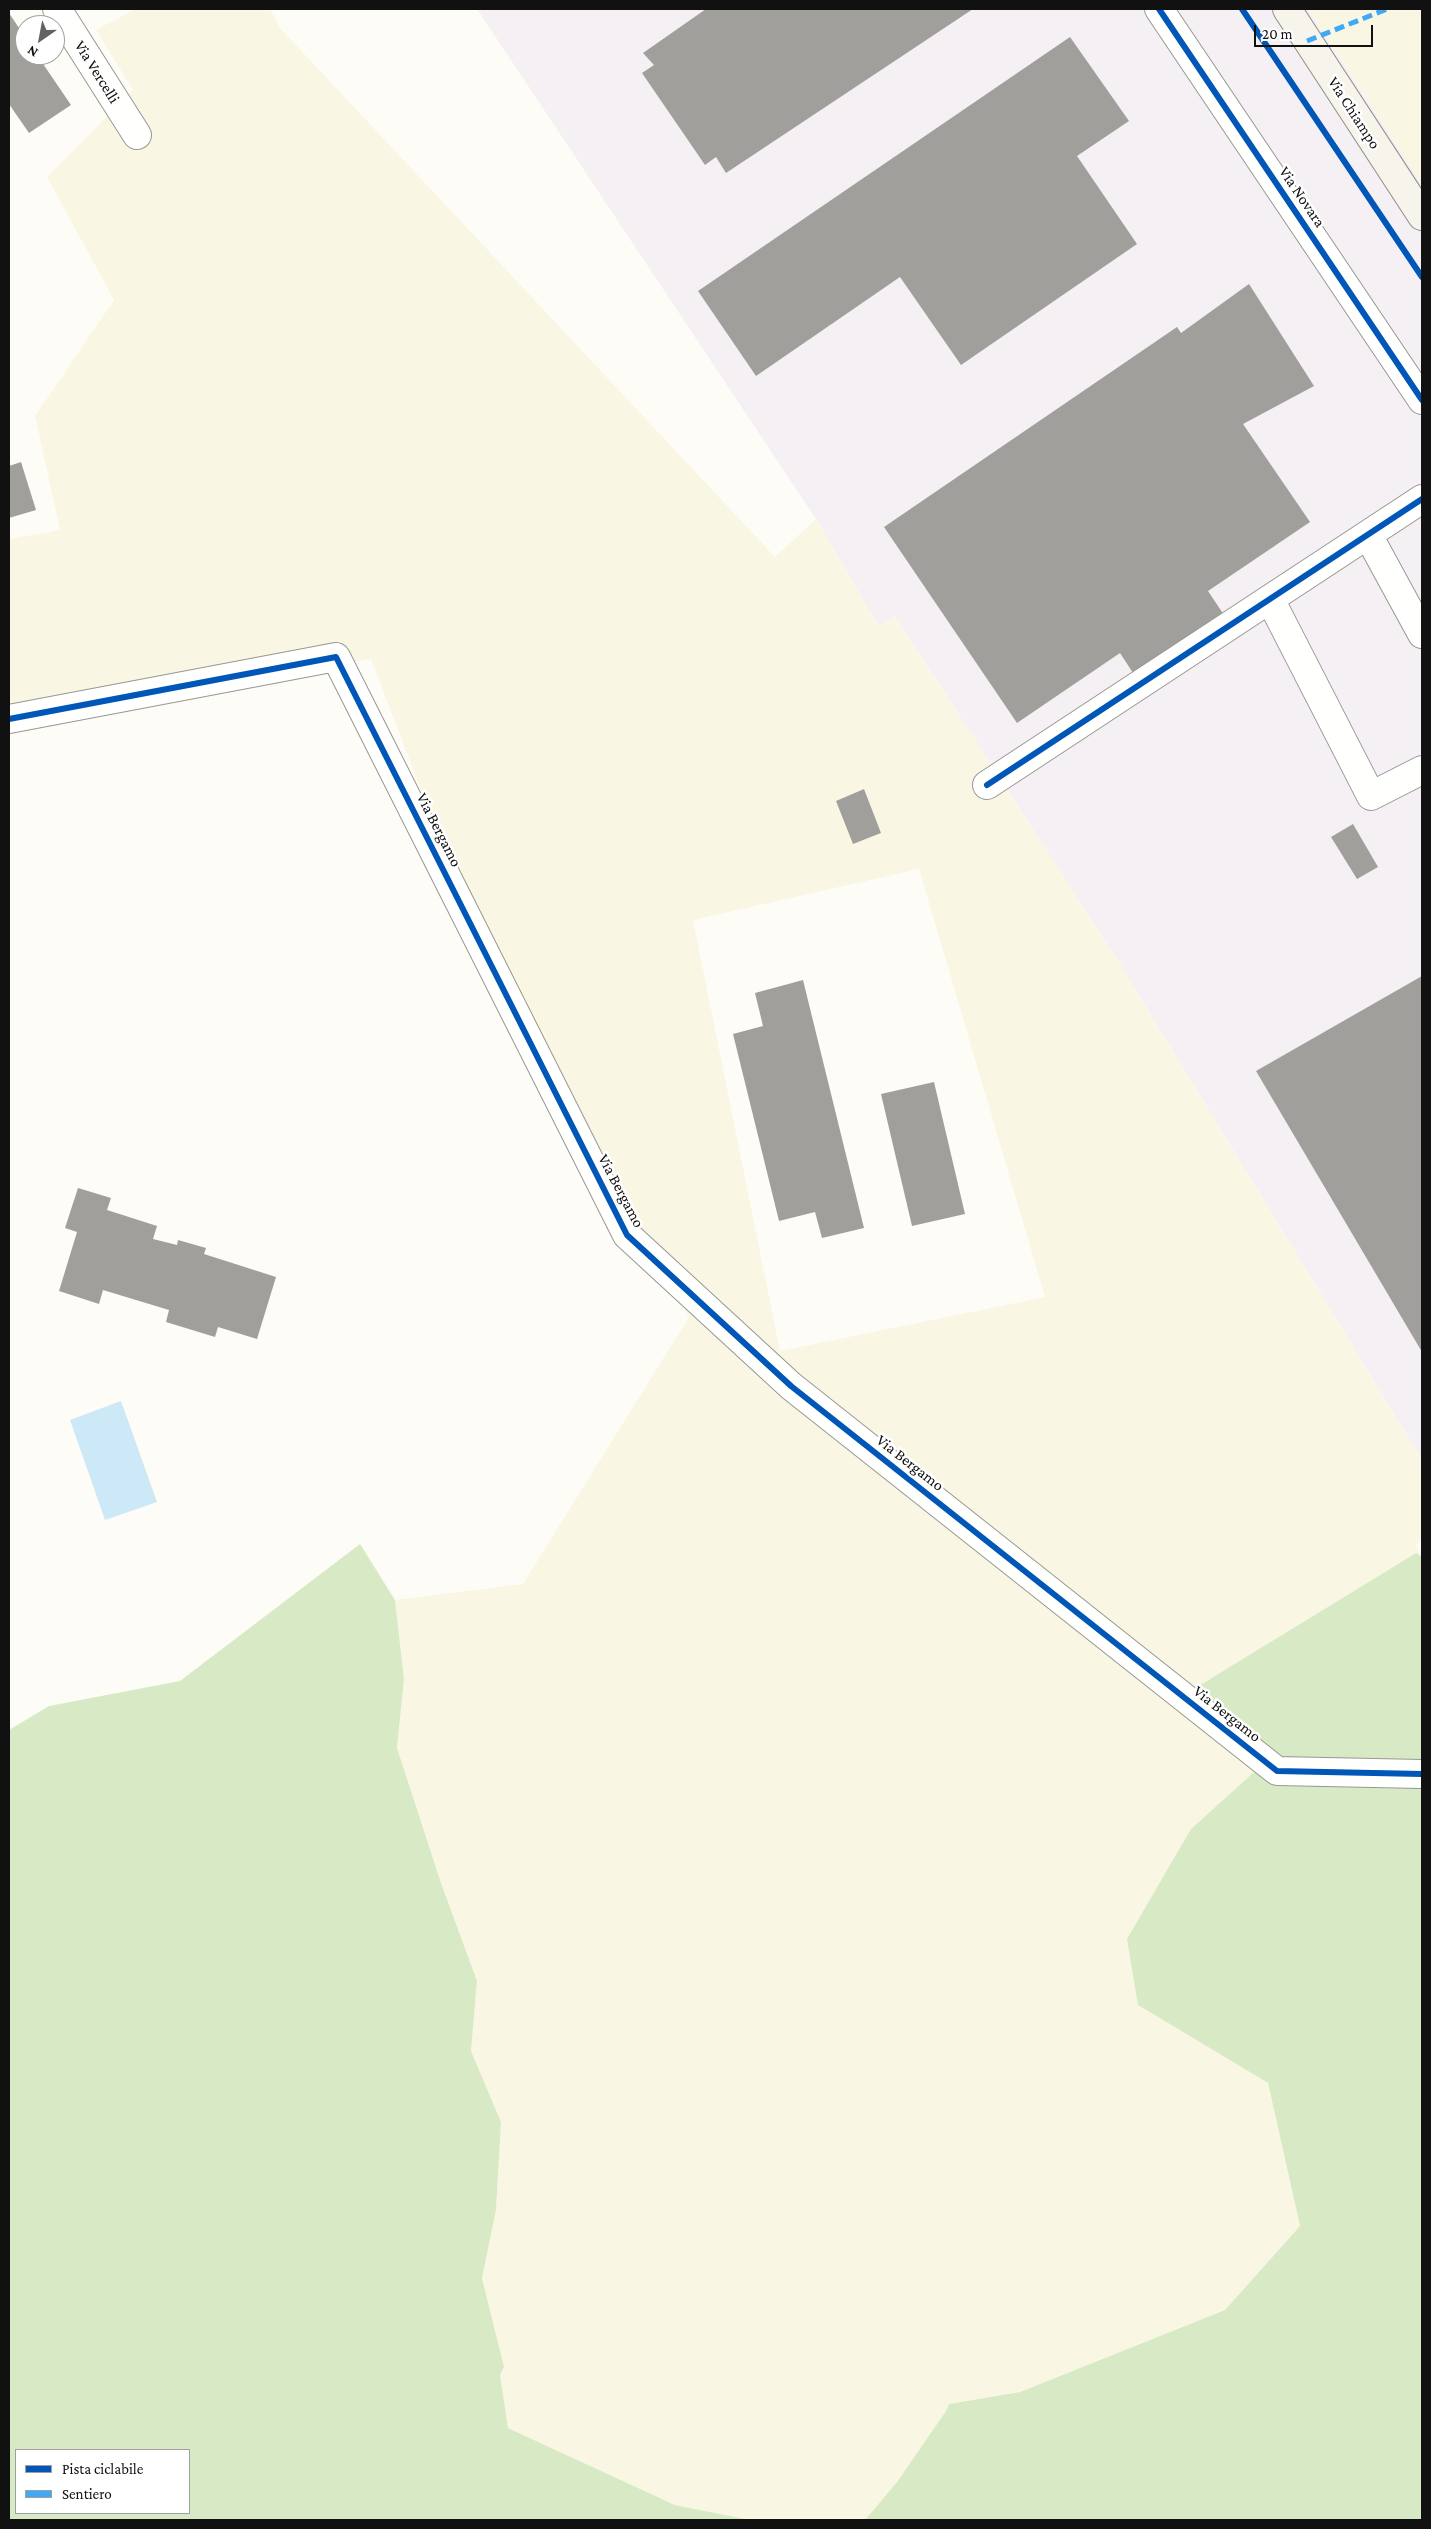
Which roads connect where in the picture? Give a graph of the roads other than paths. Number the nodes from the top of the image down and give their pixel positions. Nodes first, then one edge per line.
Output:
1 (57, 9) edge
2 (1159, 9) edge
3 (1287, 9) edge
4 (137, 135) dead end
5 (1422, 216) edge
6 (1422, 400) edge
7 (1422, 499) edge
8 (1368, 534) junction
9 (1270, 600) junction
10 (1422, 634) edge
11 (9, 719) edge
12 (1422, 770) edge
13 (987, 785) dead end
14 (1422, 1774) edge

1 - 4 street, Via Vercelli
2 - 6 street, Via Novara
3 - 5 main road, Via Chiampo
7 - 8 street
8 - 9 street
8 - 10 street
9 - 12 street
9 - 13 street
11 - 14 street, Via Bergamo

